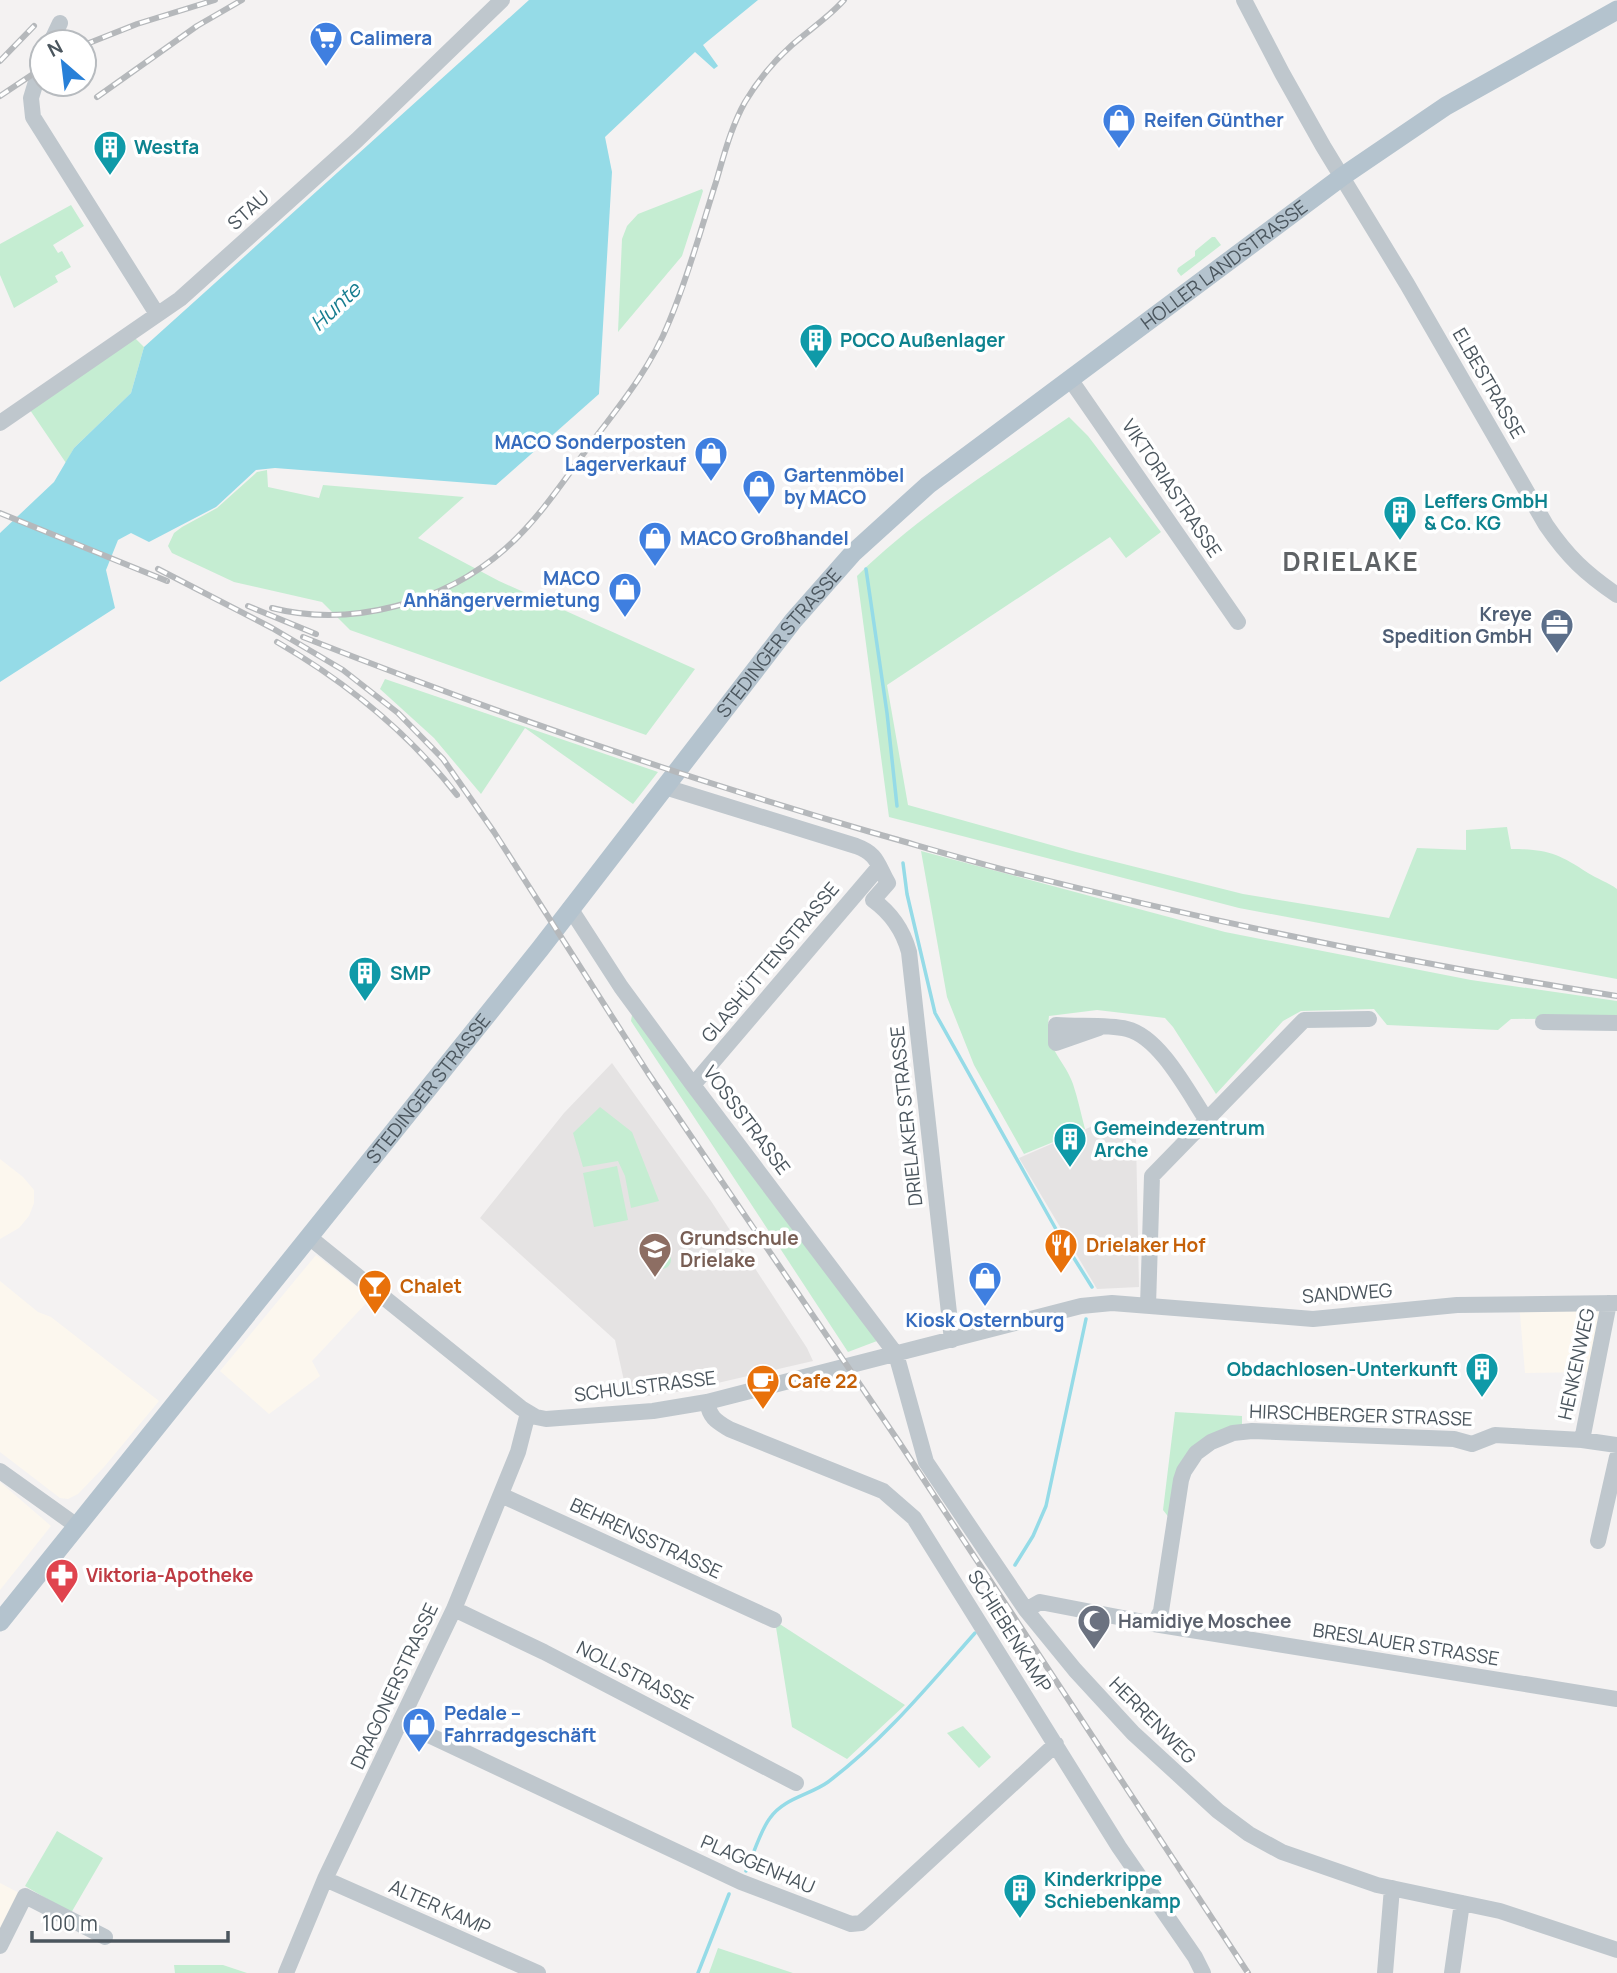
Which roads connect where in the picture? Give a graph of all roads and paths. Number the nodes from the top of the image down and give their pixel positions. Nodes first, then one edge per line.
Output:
1 (502, 0) edge
2 (1244, 0) edge
3 (1617, 10) edge
4 (60, 23) dead end
5 (58, 28) edge
6 (31, 98) edge
7 (1343, 176) junction
8 (158, 314) junction
9 (1070, 379) junction
10 (0, 423) edge
11 (853, 553) joint
12 (1617, 595) edge
13 (1238, 622) dead end
14 (666, 786) junction
15 (879, 866) junction
16 (858, 890) junction
17 (873, 900) junction
18 (570, 908) junction
19 (1369, 1019) dead end
20 (1543, 1023) dead end
21 (1617, 1023) edge
22 (1099, 1028) dead end
23 (693, 1085) junction
24 (1206, 1119) junction
25 (309, 1237) junction
26 (1613, 1303) edge
27 (1081, 1306) joint
28 (1148, 1306) junction
29 (952, 1340) junction
30 (896, 1354) junction
31 (707, 1402) junction
32 (528, 1413) junction
33 (1582, 1440) junction
34 (1617, 1445) edge
35 (1617, 1457) edge
36 (0, 1471) edge
37 (501, 1495) junction
38 (78, 1526) junction
39 (1598, 1541) dead end
40 (454, 1609) junction
41 (1026, 1610) junction
42 (774, 1620) dead end
43 (0, 1622) edge
44 (1153, 1624) junction
45 (1617, 1699) edge
46 (401, 1722) junction
47 (1056, 1744) junction
48 (796, 1783) dead end
49 (325, 1879) junction
50 (1392, 1888) junction
51 (1462, 1903) junction
52 (105, 1937) dead end
53 (0, 1946) edge
54 (1617, 1950) edge
55 (286, 1973) edge
56 (538, 1973) edge
57 (1203, 1973) edge
58 (1385, 1973) edge
59 (1452, 1973) edge

1 - 8 street, STAU
2 - 7 street, ELBESTRASSE
3 - 7 main road, HOLLER LANDSTRASSE
4 - 5 street
6 - 8 street
7 - 9 main road, HOLLER LANDSTRASSE
7 - 12 street, ELBESTRASSE
8 - 10 street, STAU
9 - 11 main road, HOLLER LANDSTRASSE
9 - 13 street, VIKTORIASTRASSE
11 - 14 main road, STEDINGER STRASSE
14 - 15 street
14 - 18 main road, STEDINGER STRASSE
15 - 16 street, GLASHÜTTENSTRASSE
15 - 17 street
16 - 17 street, DRIELAKER STRASSE
16 - 23 street, GLASHÜTTENSTRASSE
17 - 29 street, DRIELAKER STRASSE
18 - 23 street, VOSSSTRASSE
18 - 25 main road, STEDINGER STRASSE
19 - 24 street
20 - 21 street
22 - 24 street
23 - 30 street, VOSSSTRASSE
24 - 28 street
25 - 32 street
25 - 38 main road, STEDINGER STRASSE
26 - 28 street, SANDWEG
26 - 33 street, HENKENWEG
27 - 28 street, SANDWEG
27 - 29 street, SCHULSTRASSE
29 - 30 street, SCHULSTRASSE
30 - 31 street, SCHULSTRASSE
30 - 41 street, HERRENWEG
31 - 32 street, SCHULSTRASSE
31 - 47 street, SCHIEBENKAMP
32 - 37 street, DRAGONERSTRASSE
33 - 34 street, HENKENWEG
33 - 44 street, HIRSCHBERGER STRASSE
35 - 39 street
36 - 38 street
37 - 40 street, DRAGONERSTRASSE
37 - 42 street, BEHRENSSTRASSE
38 - 43 main road, STEDINGER STRASSE
40 - 46 street, DRAGONERSTRASSE
40 - 48 street, NOLLSTRASSE
41 - 44 street, BRESLAUER STRASSE
41 - 50 street, HERRENWEG
44 - 45 street, BRESLAUER STRASSE
46 - 47 street, PLAGGENHAU
46 - 49 street, DRAGONERSTRASSE
47 - 57 street, SCHIEBENKAMP
49 - 55 street, DRAGONERSTRASSE
49 - 56 street, ALTER KAMP
50 - 51 street, HERRENWEG
50 - 58 street
51 - 54 street, HERRENWEG
51 - 59 street
52 - 53 street

